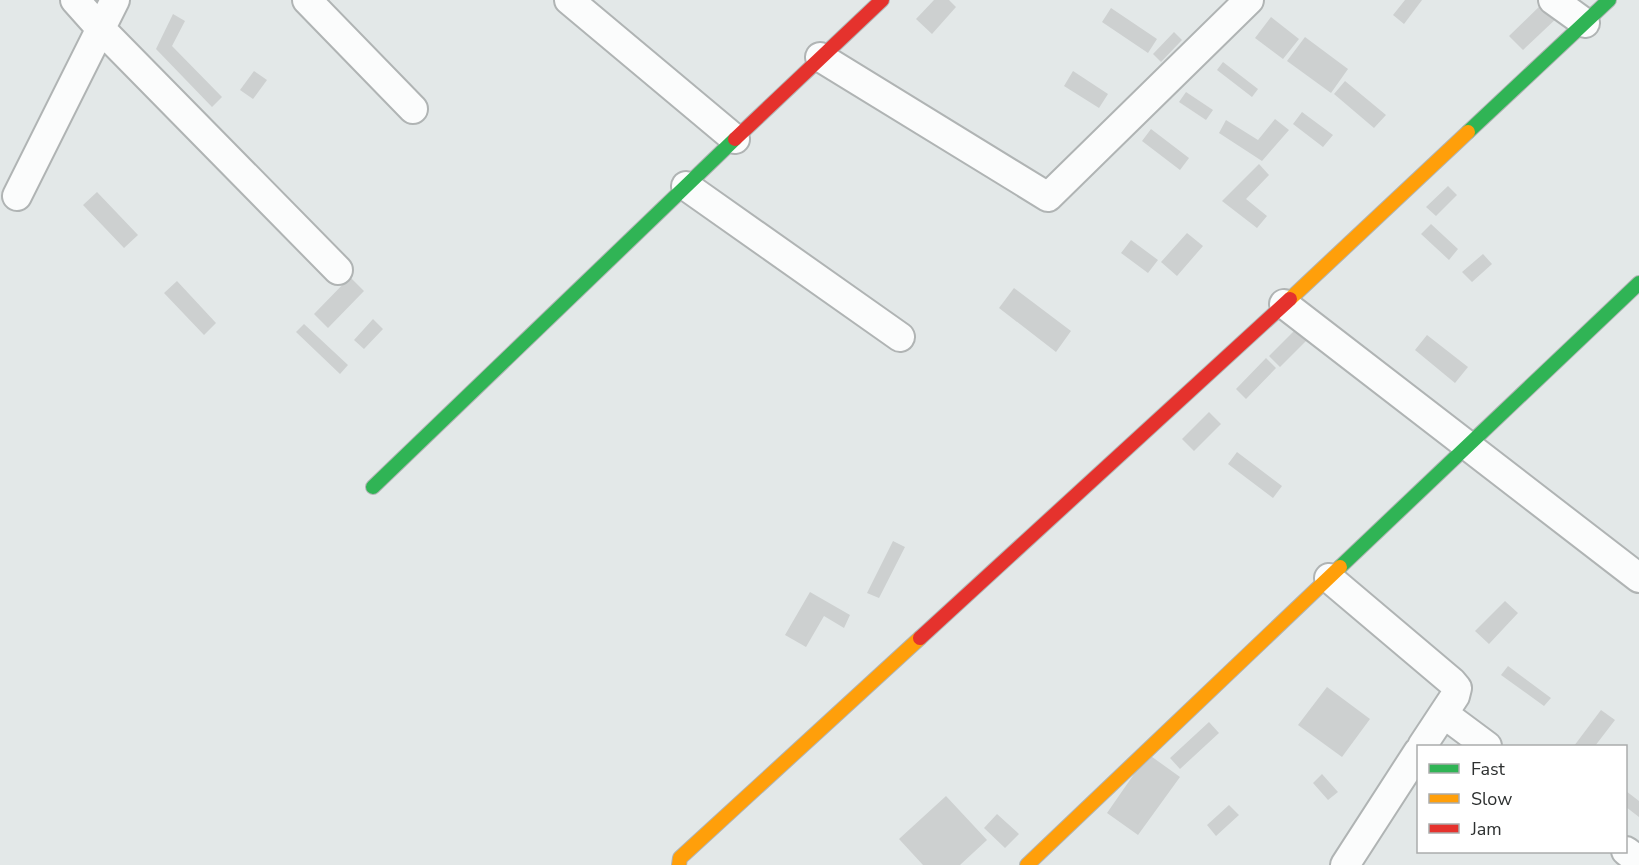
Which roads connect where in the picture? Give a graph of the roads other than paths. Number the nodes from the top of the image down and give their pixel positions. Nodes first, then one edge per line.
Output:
1 (75, 0) edge
2 (115, 0) edge
3 (307, 0) edge
4 (569, 0) edge
5 (882, 0) edge
6 (1249, 0) edge
7 (1553, 0) edge
8 (1609, 0) edge
9 (1586, 23) junction
10 (100, 28) junction
11 (820, 57) junction
12 (413, 109) dead end
13 (735, 139) junction
14 (686, 186) junction
15 (17, 196) dead end
16 (338, 270) dead end
17 (1639, 283) edge
18 (1284, 304) junction
19 (900, 337) dead end
20 (1468, 446) junction
21 (373, 487) dead end
22 (1329, 578) junction
23 (1639, 578) edge
24 (1444, 714) junction
25 (1423, 745) edge
26 (1484, 745) edge
27 (1417, 755) edge
28 (1627, 852) edge
29 (1639, 861) edge
30 (679, 865) edge
31 (1027, 865) edge
32 (1345, 865) edge

1 - 10 street
2 - 10 street
3 - 12 street
4 - 13 street
5 - 11 street
6 - 11 street
7 - 9 street
8 - 9 street
9 - 18 street
10 - 15 street
10 - 16 street
11 - 13 street
13 - 14 street
14 - 19 street
14 - 21 street
17 - 20 street
18 - 20 street
18 - 30 street
20 - 22 street
20 - 23 street
22 - 24 street
22 - 31 street
24 - 25 street
24 - 26 street
27 - 32 street
28 - 29 street

